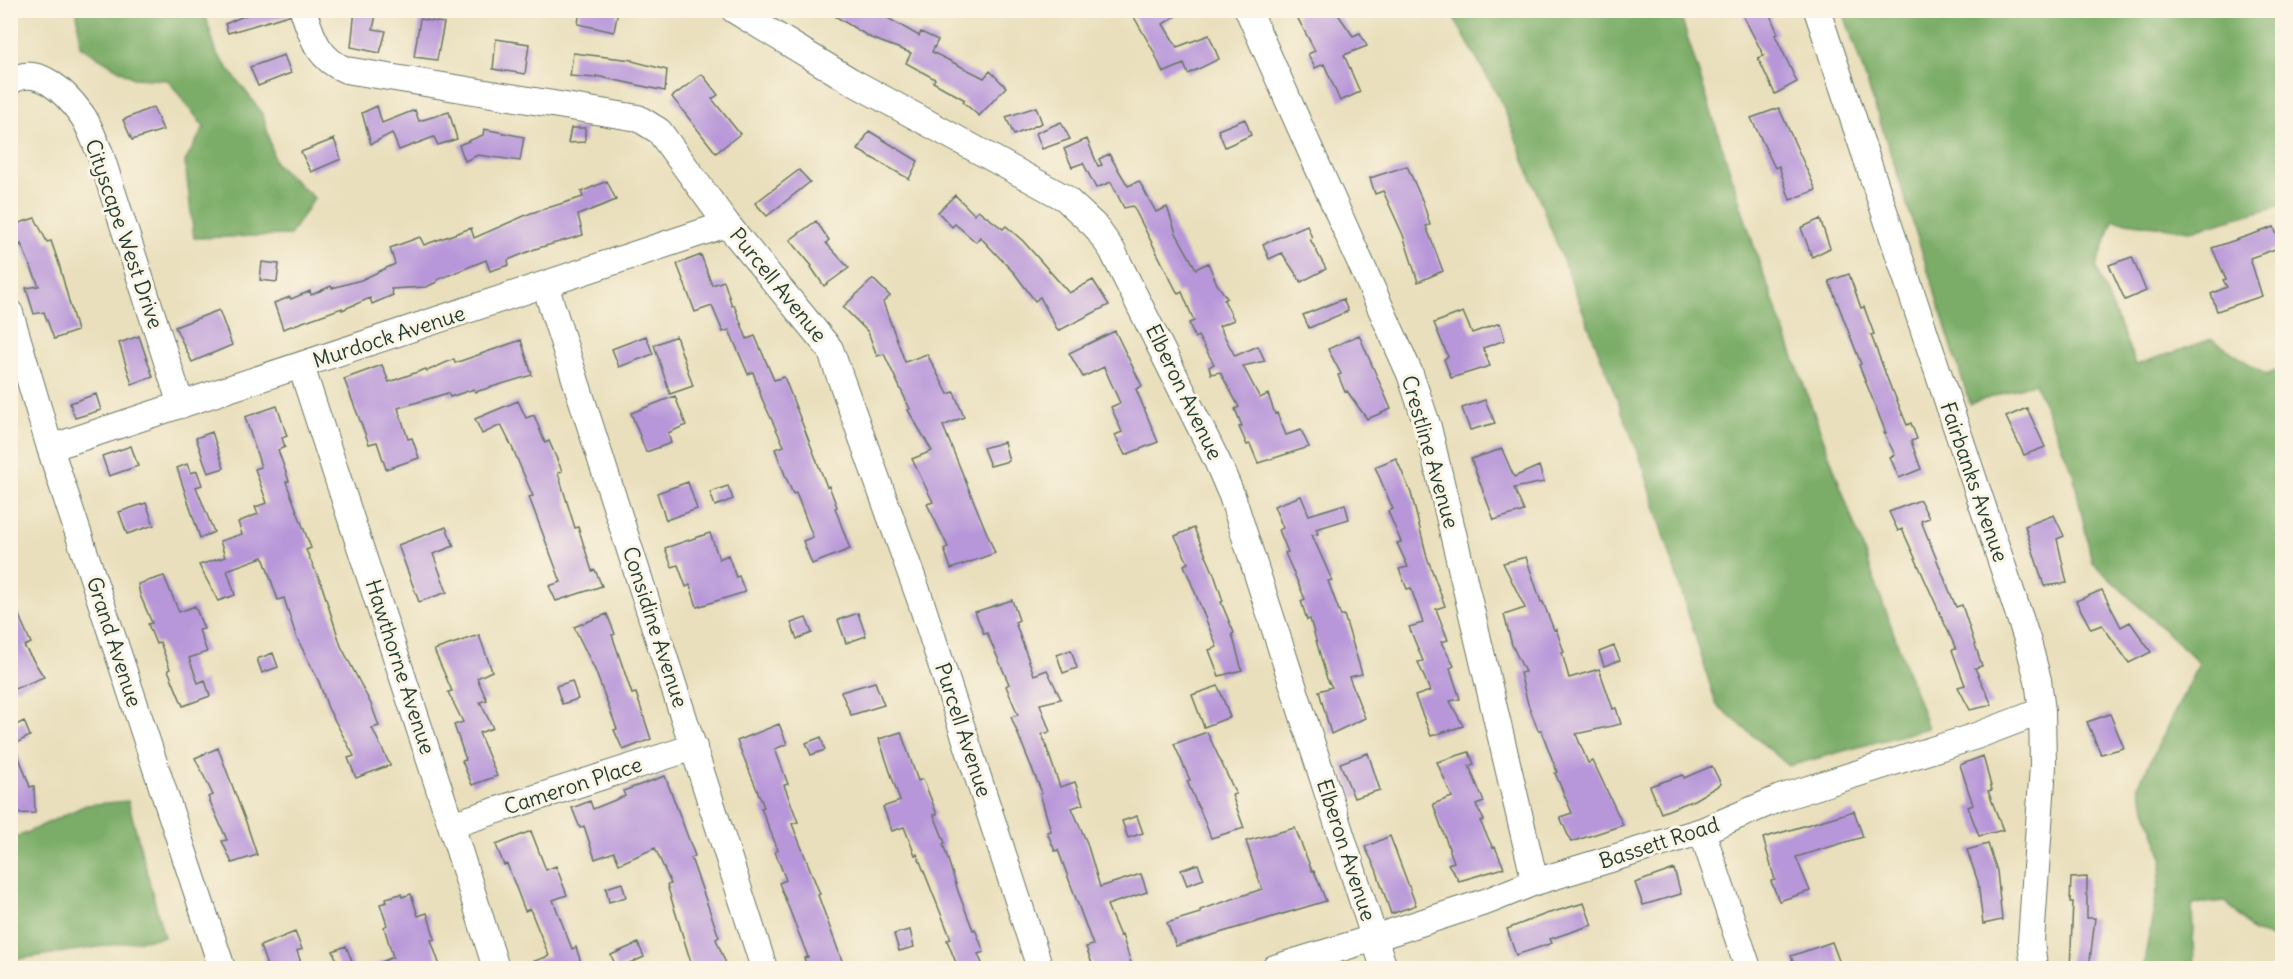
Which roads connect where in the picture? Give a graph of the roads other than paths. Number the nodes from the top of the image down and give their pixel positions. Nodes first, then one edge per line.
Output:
1 (303, 10) edge
2 (734, 10) edge
3 (1248, 10) edge
4 (1817, 10) edge
5 (10, 82) edge
6 (727, 224) junction
7 (545, 285) junction
8 (10, 313) edge
9 (301, 366) junction
10 (181, 405) junction
11 (50, 448) junction
12 (2042, 711) junction
13 (694, 747) junction
14 (451, 825) junction
15 (1702, 831) junction
16 (1535, 882) junction
17 (1374, 938) junction
18 (222, 969) edge
19 (496, 969) edge
20 (764, 969) edge
21 (1040, 969) edge
22 (1275, 969) edge
23 (1384, 969) edge
24 (1748, 969) edge
25 (2034, 969) edge

1 - 6 street, Purcell Avenue
2 - 17 street, Elberon Avenue
3 - 16 street, Crestline Avenue
4 - 12 street, Fairbanks Avenue
5 - 10 street, Cityscape West Drive
6 - 7 street, Murdock Avenue
6 - 21 street, Purcell Avenue
7 - 9 street, Murdock Avenue
7 - 13 street, Considine Avenue
8 - 11 street, Grand Avenue
9 - 10 street, Murdock Avenue
9 - 14 street, Hawthorne Avenue
10 - 11 street, Murdock Avenue
11 - 18 street, Grand Avenue
12 - 15 street, Bassett Road
12 - 25 street, Fairbanks Avenue
13 - 14 street, Cameron Place
13 - 20 street, Considine Avenue
14 - 19 street, Hawthorne Avenue
15 - 16 street, Bassett Road
15 - 24 street
16 - 17 street, Bassett Road
17 - 22 street, Bassett Road
17 - 23 street, Elberon Avenue

